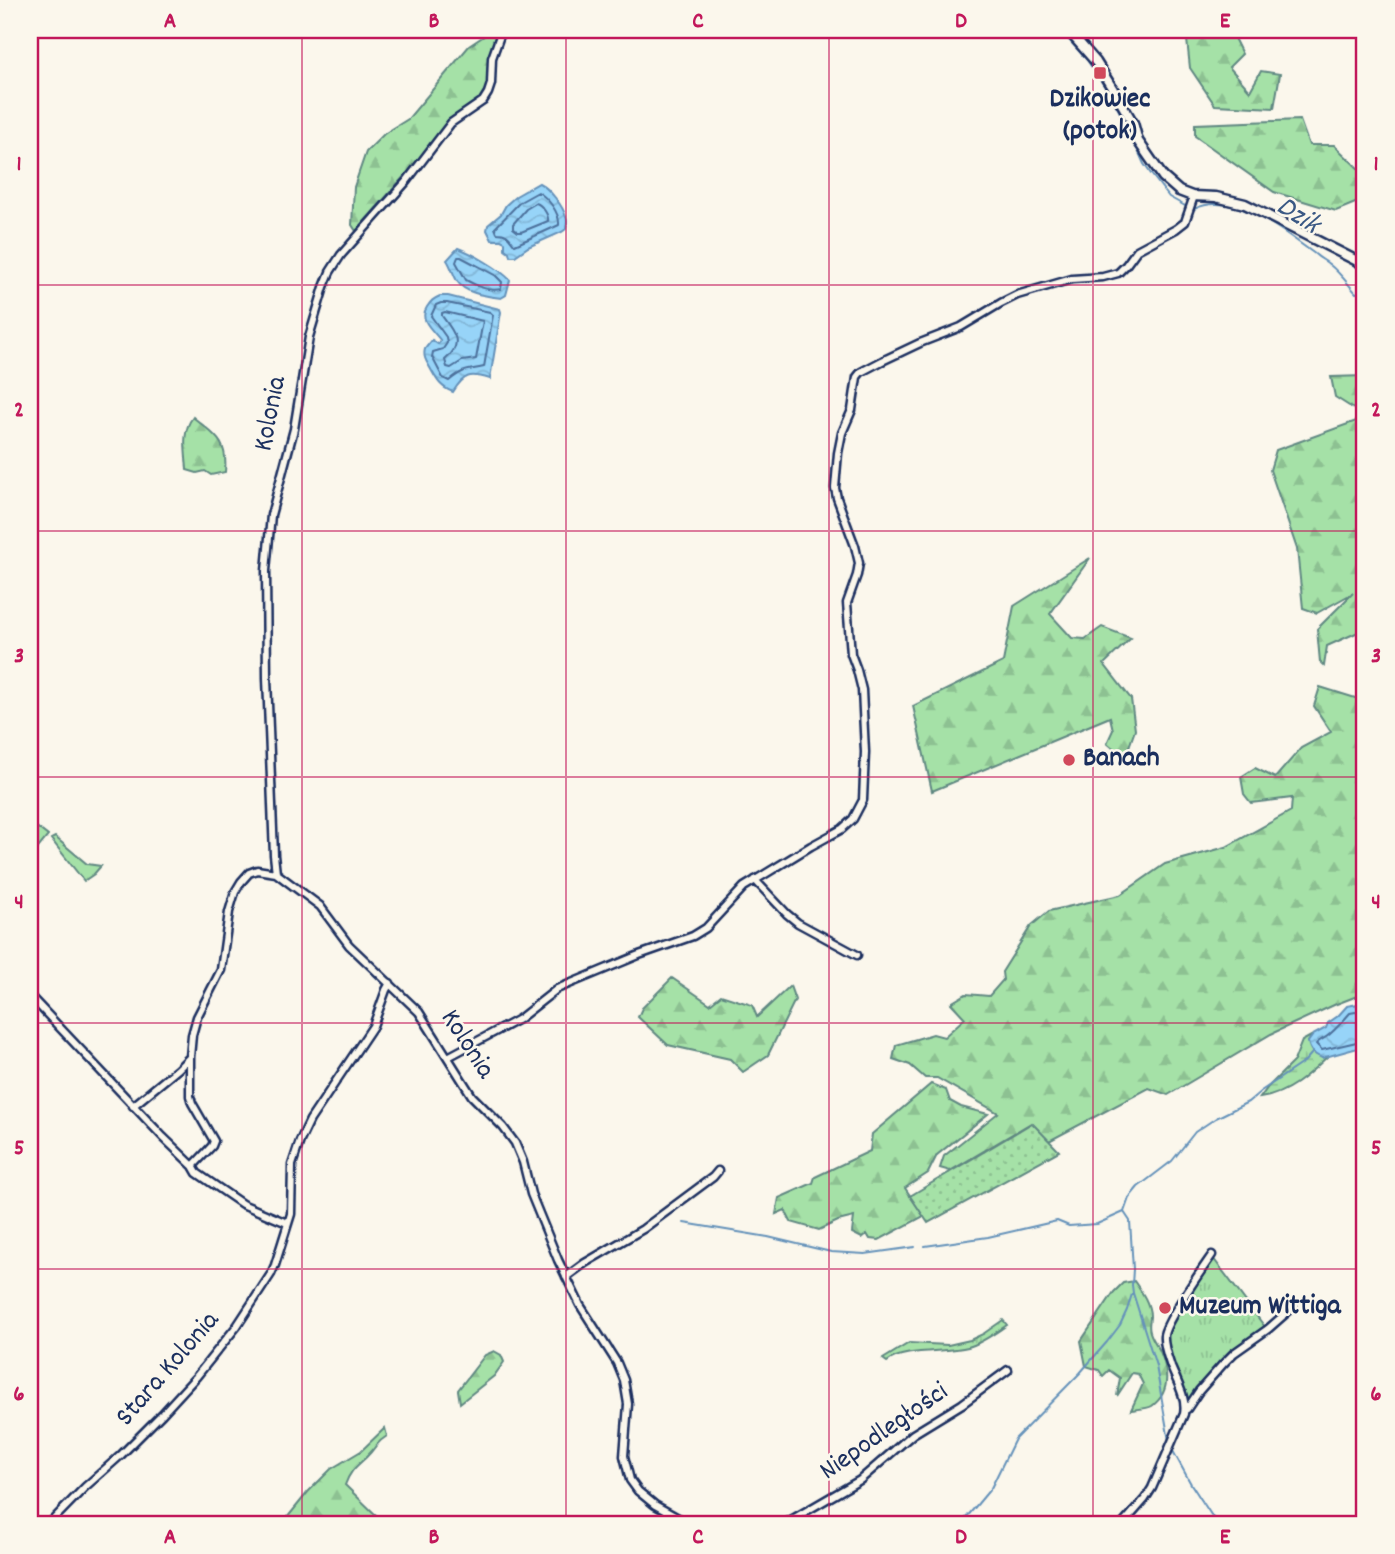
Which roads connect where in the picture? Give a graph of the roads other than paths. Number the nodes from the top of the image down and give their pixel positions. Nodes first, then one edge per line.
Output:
1 (502, 30) edge
2 (1068, 30) edge
3 (1194, 197) junction
4 (1365, 265) edge
5 (276, 873) junction
6 (755, 880) junction
7 (857, 955) dead end
8 (390, 983) junction
9 (30, 996) edge
10 (190, 1057) junction
11 (448, 1057) junction
12 (133, 1106) junction
13 (193, 1166) junction
14 (718, 1171) dead end
15 (287, 1223) junction
16 (1212, 1255) dead end
17 (566, 1277) junction
18 (1293, 1307) dead end
19 (1008, 1370) dead end
20 (1184, 1414) junction
21 (1365, 1521) edge
22 (50, 1524) edge
23 (689, 1524) edge
24 (784, 1524) edge
25 (1123, 1524) edge
26 (1360, 1524) edge

1 - 5 street, Kolonia
2 - 3 street
3 - 4 street
3 - 6 street
5 - 8 street, Kolonia
5 - 10 street, Kolonia
6 - 7 street
6 - 11 street
8 - 11 street, Kolonia
8 - 15 street, Stara Kolonia
9 - 12 street
10 - 12 street
10 - 13 street
11 - 17 street, Kolonia
12 - 13 street
13 - 15 street
14 - 17 street
15 - 22 street, Stara Kolonia
16 - 20 street
17 - 23 street, Kolonia
18 - 20 street
19 - 24 street, Niepodległości
20 - 25 street
21 - 26 street

